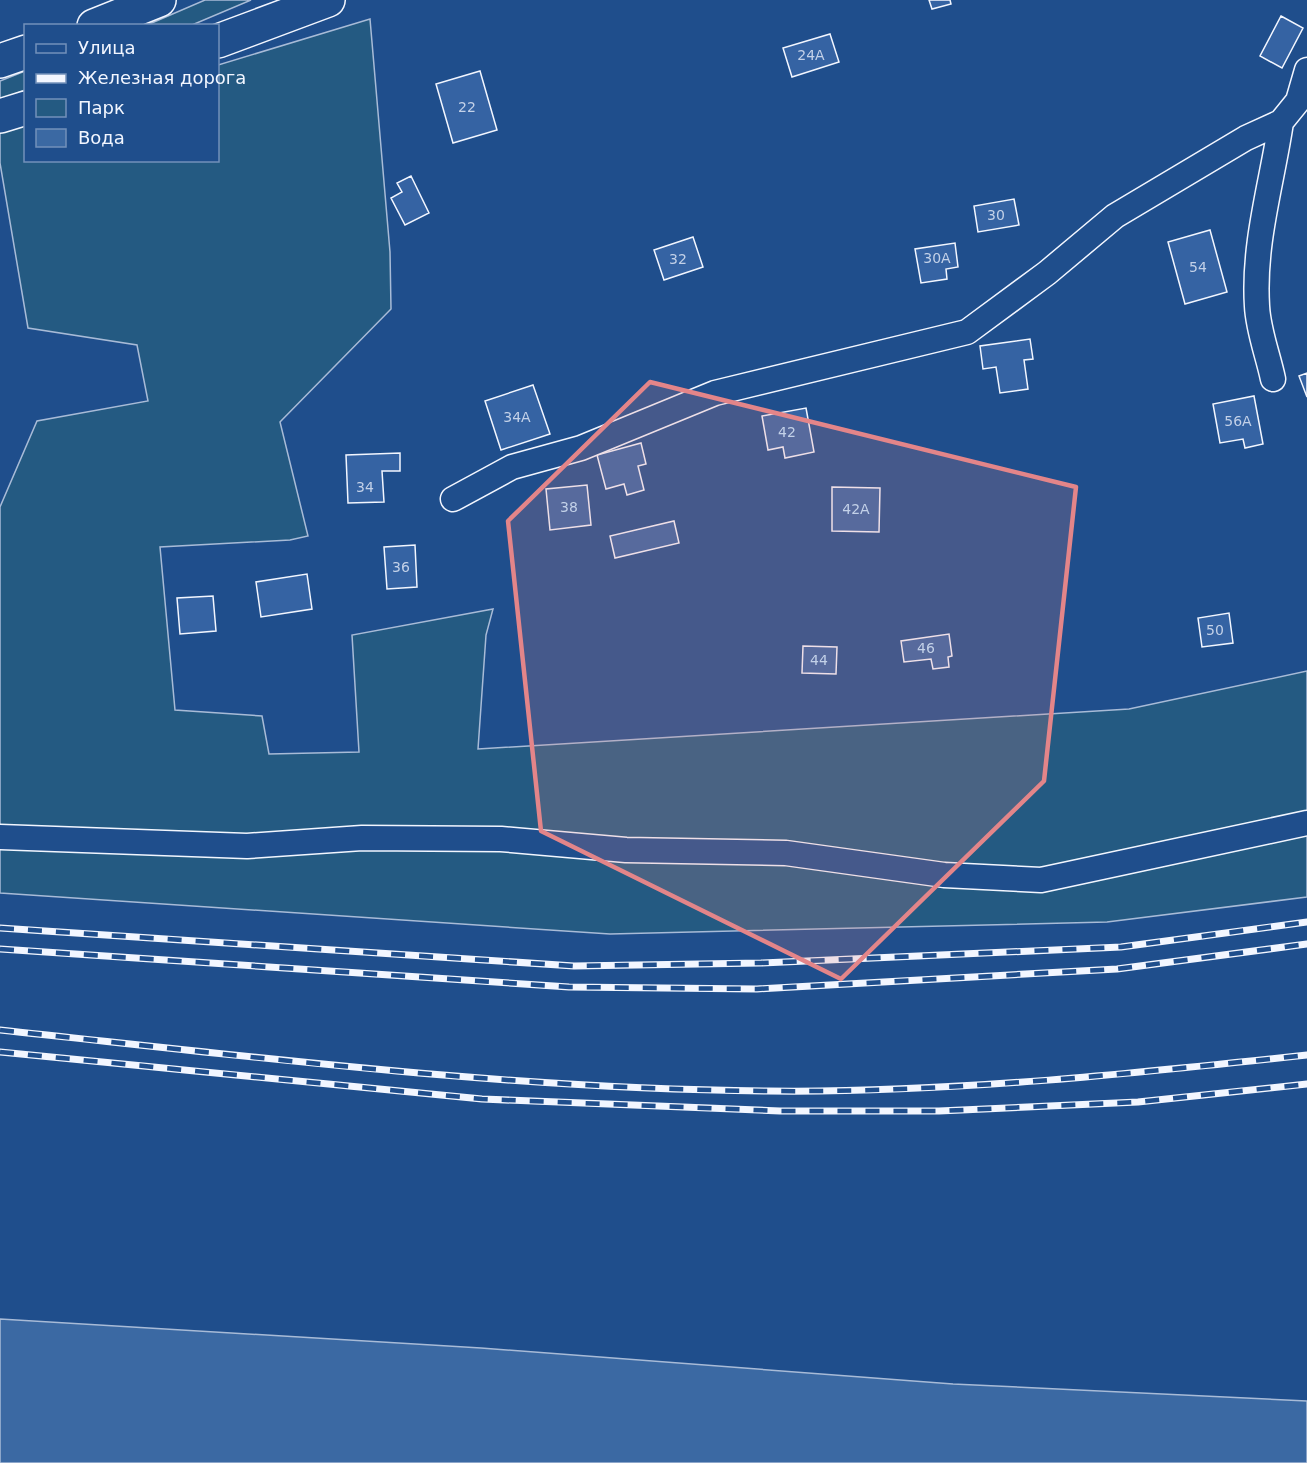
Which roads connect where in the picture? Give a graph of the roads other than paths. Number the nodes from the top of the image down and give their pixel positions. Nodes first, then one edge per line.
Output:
1 (159, 0) edge
2 (288, 0) edge
3 (328, 0) edge
4 (99, 24) edge
5 (219, 36) edge
6 (219, 41) edge
7 (24, 53) edge
8 (0, 61) edge
9 (1307, 70) edge
10 (24, 109) edge
11 (0, 116) edge
12 (1281, 122) junction
13 (1273, 379) dead end
14 (453, 498) dead end
15 (1307, 823) edge
16 (0, 837) edge

1 - 4 main road
2 - 5 main road
3 - 6 main road
7 - 8 main road
9 - 12 street
10 - 11 main road
12 - 13 street
12 - 14 street
15 - 16 street

